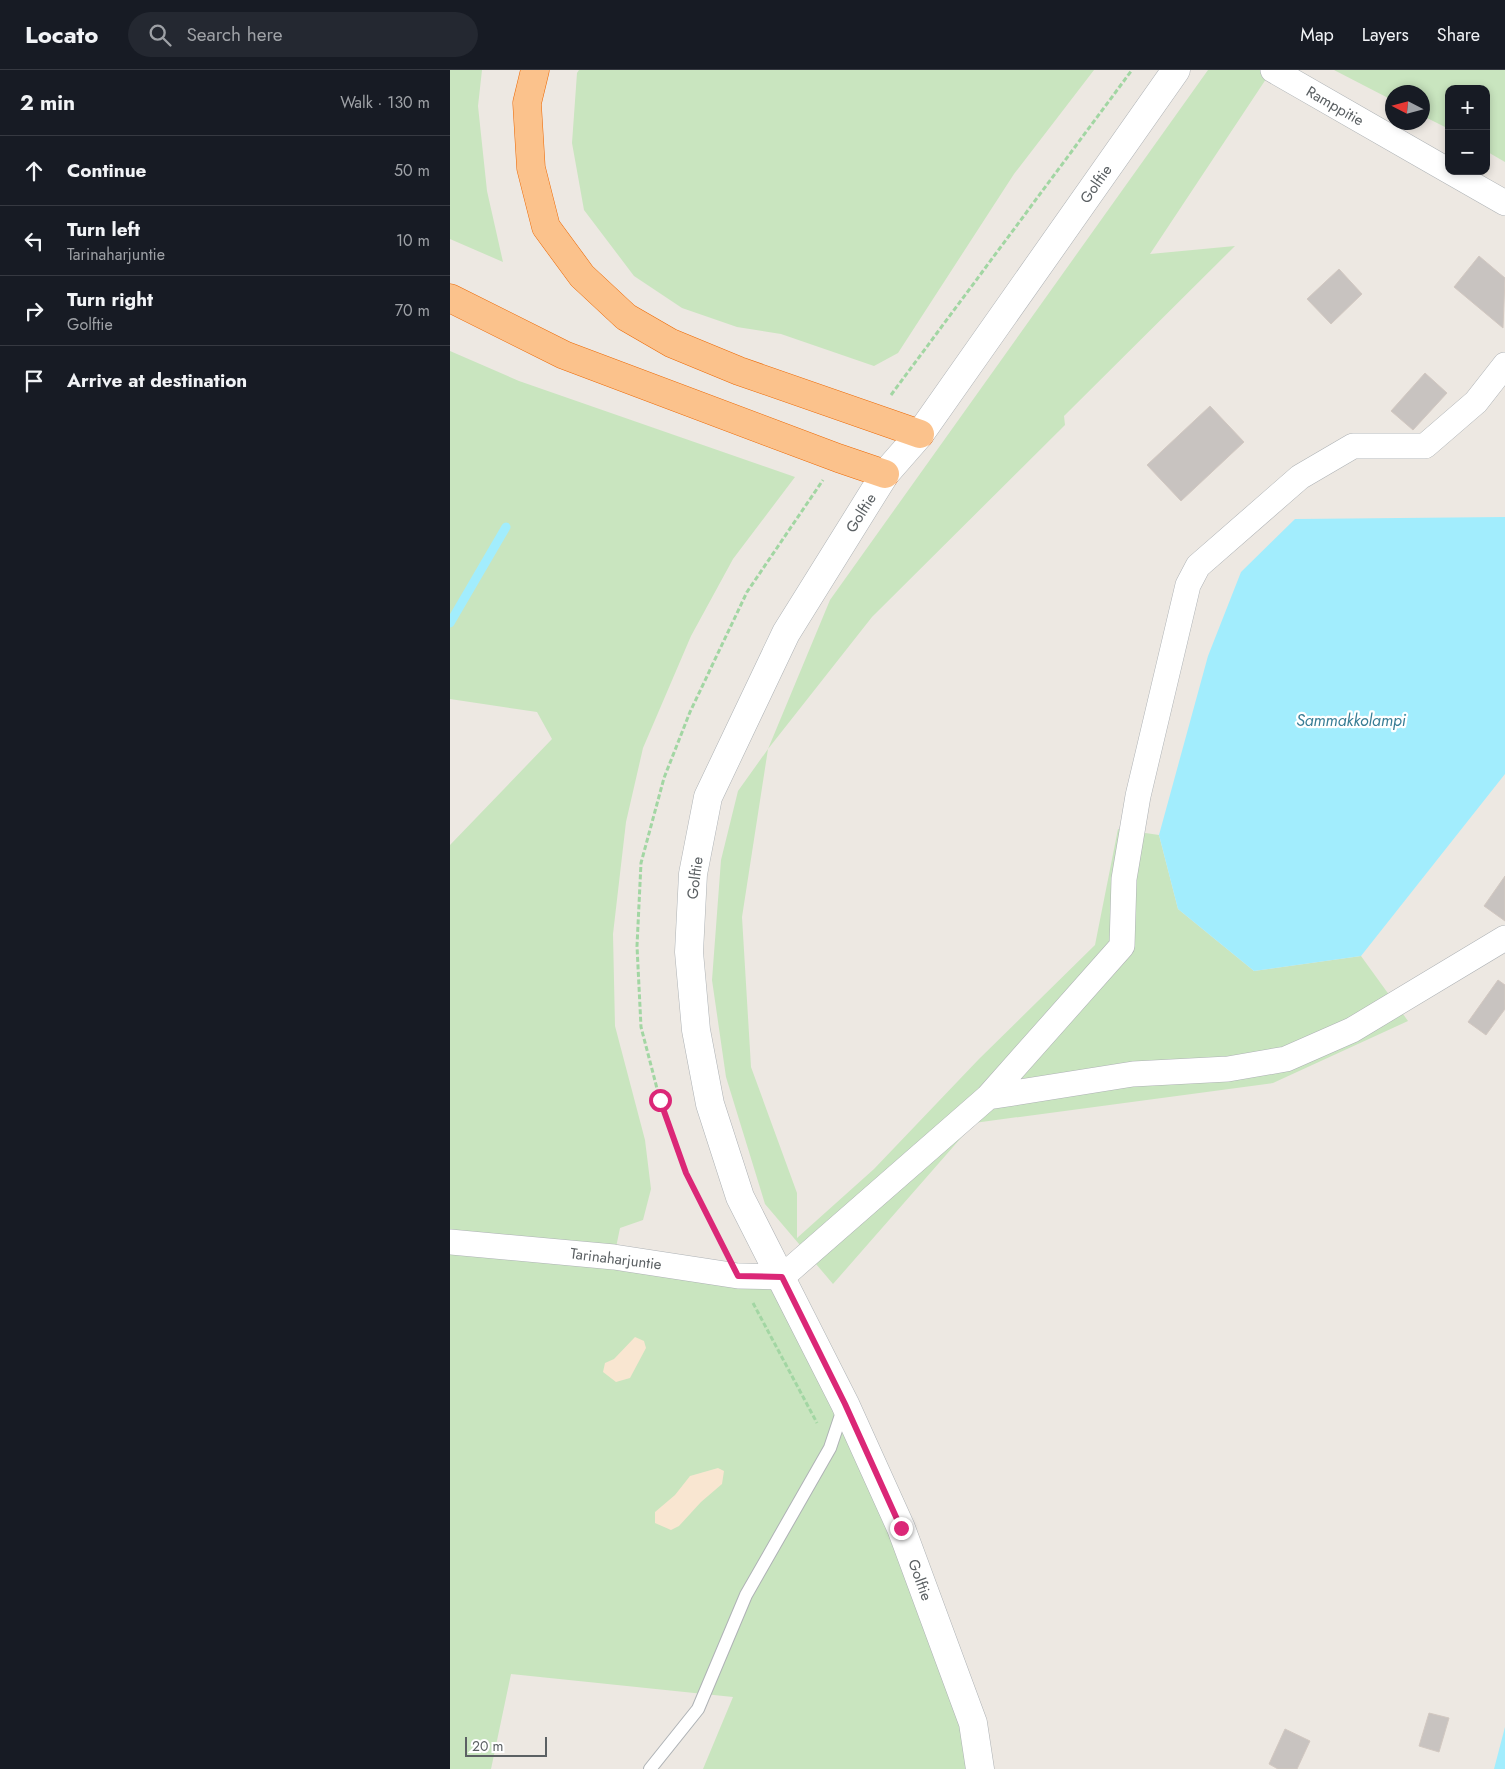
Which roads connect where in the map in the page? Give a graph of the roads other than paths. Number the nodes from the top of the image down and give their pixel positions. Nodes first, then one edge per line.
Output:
1 (535, 70) edge
2 (1176, 70) edge
3 (1273, 70) edge
4 (1445, 169) edge
5 (1456, 175) edge
6 (1505, 203) edge
7 (450, 298) edge
8 (1505, 365) edge
9 (920, 434) junction
10 (885, 474) junction
11 (1505, 938) edge
12 (988, 1097) junction
13 (450, 1242) edge
14 (782, 1277) junction
15 (845, 1404) junction
16 (650, 1769) edge
17 (980, 1769) edge

1 - 9 highway
2 - 9 street, Golftie
3 - 4 street, Ramppitie
5 - 6 street, Ramppitie
7 - 10 highway
8 - 12 street
9 - 10 street, Golftie
10 - 14 street, Golftie
11 - 12 street
12 - 14 street
13 - 14 street, Tarinaharjuntie
14 - 15 street, Golftie
15 - 16 lane
15 - 17 street, Golftie

